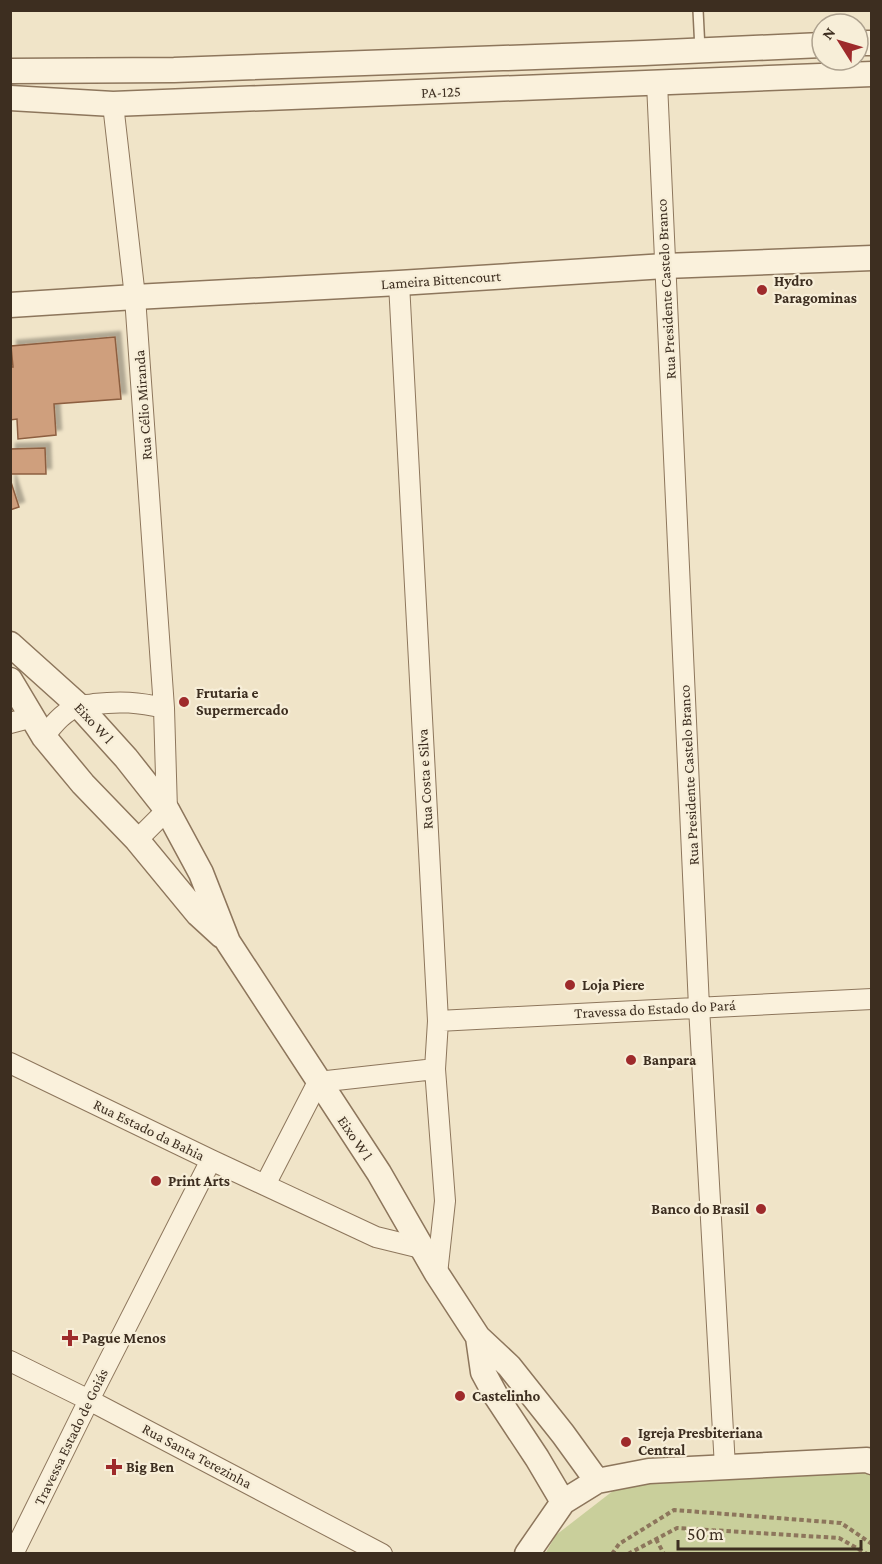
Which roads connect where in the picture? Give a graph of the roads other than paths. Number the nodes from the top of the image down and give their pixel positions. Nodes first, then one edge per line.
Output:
1 (698, 10) edge
2 (810, 45) edge
3 (700, 50) junction
4 (10, 71) edge
5 (872, 74) edge
6 (657, 83) junction
7 (10, 98) edge
8 (113, 104) junction
9 (872, 258) edge
10 (665, 266) junction
11 (399, 283) junction
12 (135, 297) junction
13 (10, 305) edge
14 (10, 644) edge
15 (10, 680) edge
16 (79, 706) junction
17 (164, 708) junction
18 (29, 725) edge
19 (167, 810) junction
20 (137, 840) junction
21 (228, 942) junction
22 (872, 999) edge
23 (699, 1007) junction
24 (438, 1021) junction
25 (10, 1063) edge
26 (435, 1069) junction
27 (318, 1082) junction
28 (211, 1160) junction
29 (265, 1185) junction
30 (421, 1248) junction
31 (437, 1274) junction
32 (478, 1336) junction
33 (10, 1361) edge
34 (89, 1400) junction
35 (870, 1458) edge
36 (725, 1467) junction
37 (597, 1481) junction
38 (563, 1502) junction
39 (13, 1554) edge
40 (382, 1554) edge
41 (527, 1554) edge

1 - 3 lane
2 - 3 street
3 - 4 street
5 - 6 street, PA-125 / PA-125
6 - 8 street, PA-125 / PA-125
6 - 10 street, Rua Presidente Castelo Branco
7 - 8 street, PA-125 / PA-125
8 - 12 street, Rua Célio Miranda
9 - 10 street, Lameira Bittencourt
10 - 11 street, Lameira Bittencourt
10 - 23 street, Rua Presidente Castelo Branco
11 - 12 street, Lameira Bittencourt
11 - 24 street, Rua Costa e Silva
12 - 13 street, Lameira Bittencourt
12 - 17 street, Rua Célio Miranda
14 - 16 street, Eixo W l
15 - 18 street, Eixo W l
16 - 17 street
16 - 18 street
16 - 19 street, Eixo W l
17 - 19 street, Rua Célio Miranda
18 - 20 street, Eixo W l
19 - 20 street
19 - 21 street, Eixo W l
20 - 21 street, Eixo W l
21 - 27 street, Eixo W l
22 - 23 street, Travessa do Estado do Pará
23 - 24 street, Travessa do Estado do Pará
23 - 36 street, Rua Presidente Castelo Branco
24 - 26 street, Rua Costa e Silva
25 - 28 street, Rua Estado da Bahia
26 - 27 street
26 - 31 street, Rua Costa e Silva
27 - 29 street
27 - 30 street, Eixo W l
28 - 29 street, Rua Estado da Bahia
28 - 34 street, Travessa Estado de Goiás
29 - 30 street, Rua Estado da Bahia
30 - 31 street, Eixo W l
31 - 32 street, Eixo W l
32 - 37 street, Eixo W l
32 - 38 street, Eixo W l
33 - 34 street, Rua Santa Terezinha
34 - 39 street, Travessa Estado de Goiás
34 - 40 street, Rua Santa Terezinha
35 - 36 street
36 - 37 street
37 - 38 street
38 - 41 street

